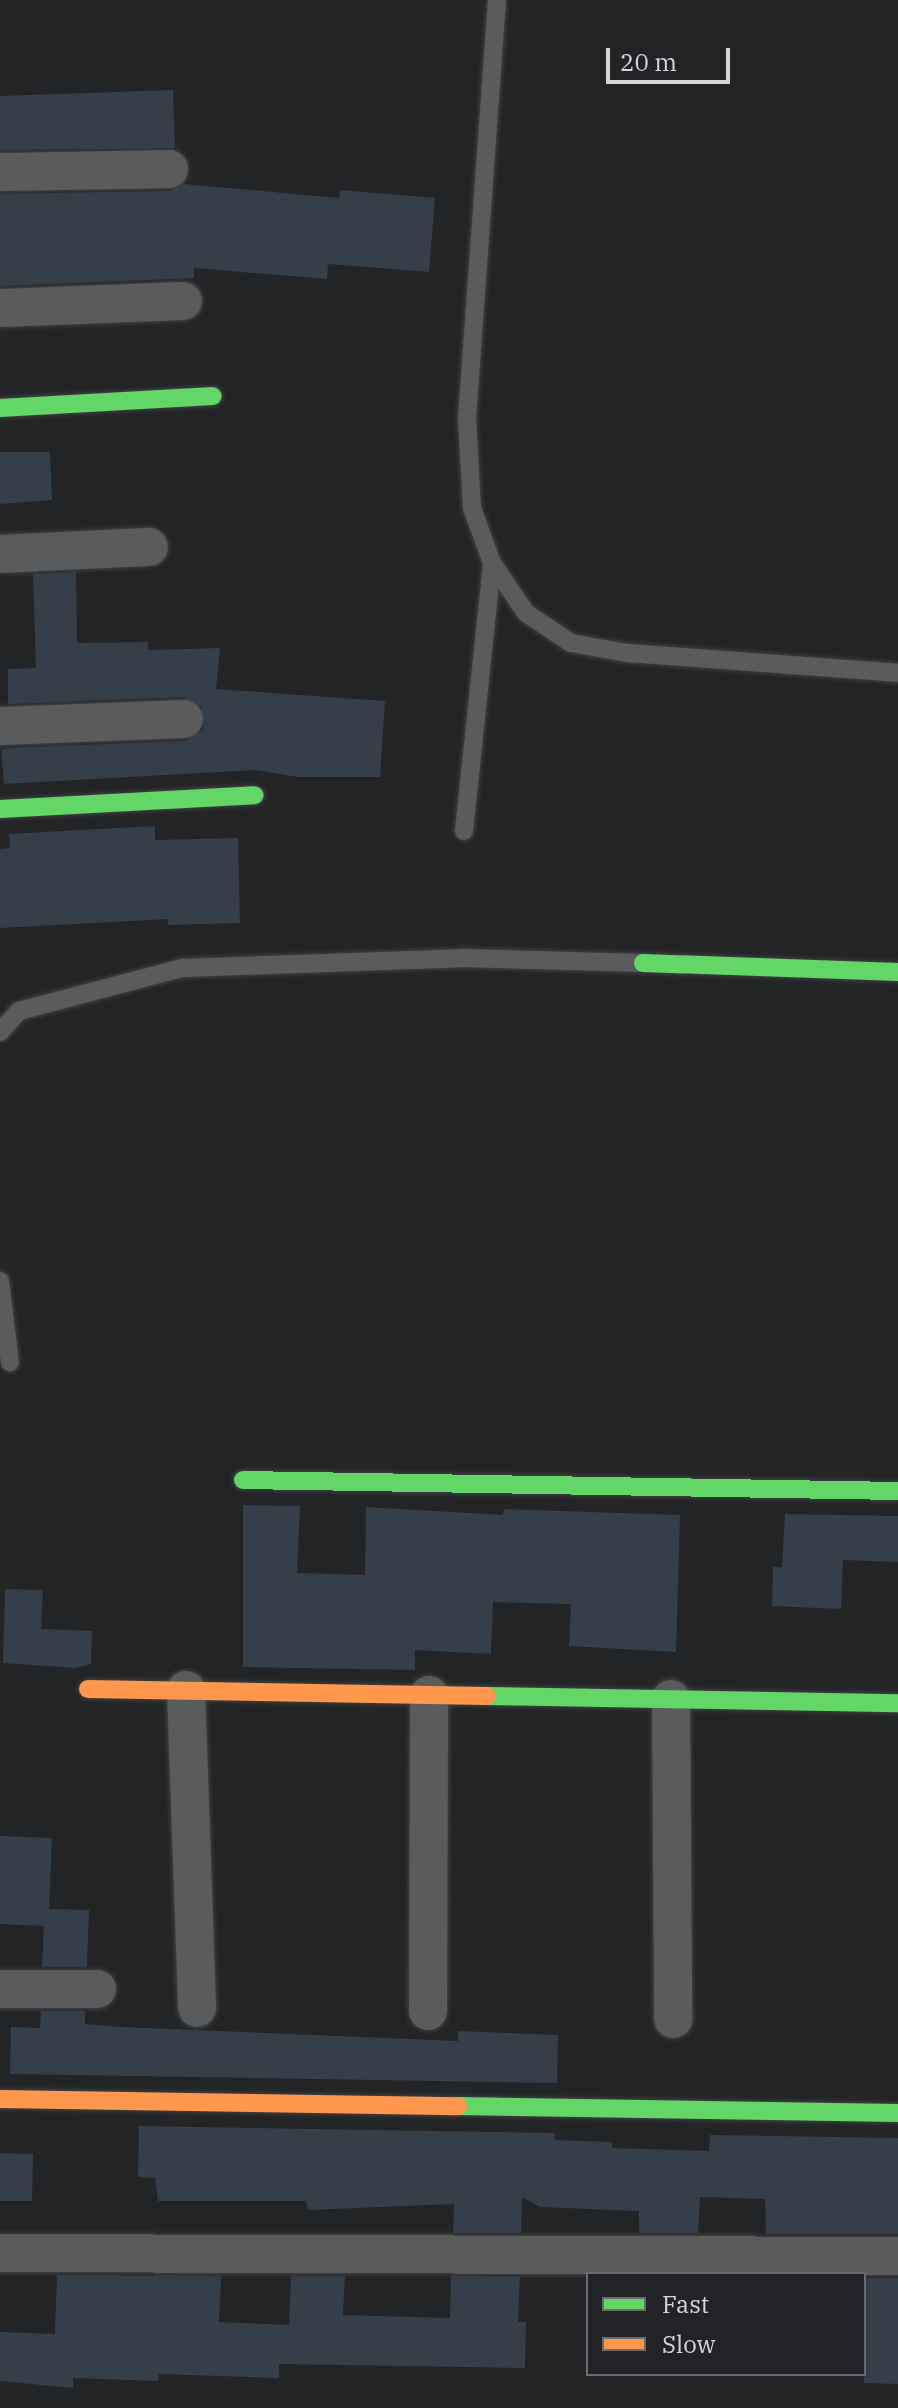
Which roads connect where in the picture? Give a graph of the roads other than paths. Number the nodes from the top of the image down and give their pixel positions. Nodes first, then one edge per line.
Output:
1 (497, 0) edge
2 (169, 169) dead end
3 (0, 172) edge
4 (183, 301) dead end
5 (0, 308) edge
6 (213, 396) dead end
7 (0, 408) edge
8 (149, 547) dead end
9 (0, 554) edge
10 (492, 563) junction
11 (898, 673) edge
12 (184, 719) dead end
13 (0, 726) edge
14 (255, 795) dead end
15 (0, 809) edge
16 (464, 831) dead end
17 (643, 963) joint
18 (898, 972) edge
19 (0, 1032) edge
20 (0, 1281) edge
21 (10, 1362) dead end
22 (243, 1480) dead end
23 (898, 1491) edge
24 (88, 1689) dead end
25 (186, 1690) junction
26 (429, 1695) junction
27 (671, 1699) junction
28 (898, 1703) edge
29 (0, 1989) edge
30 (97, 1989) dead end
31 (197, 2008) dead end
32 (428, 2011) dead end
33 (673, 2019) dead end
34 (0, 2099) edge
35 (898, 2113) edge
36 (0, 2253) edge
37 (898, 2256) edge

1 - 10 lane
2 - 3 street
4 - 5 street
6 - 7 street
8 - 9 street
10 - 11 lane
10 - 16 lane
12 - 13 street
14 - 15 street
17 - 18 street
17 - 19 lane
20 - 21 lane
22 - 23 street
24 - 25 street
25 - 26 street
25 - 31 street
26 - 27 street
26 - 32 street
27 - 28 street
27 - 33 street
29 - 30 street
34 - 35 street
36 - 37 street

